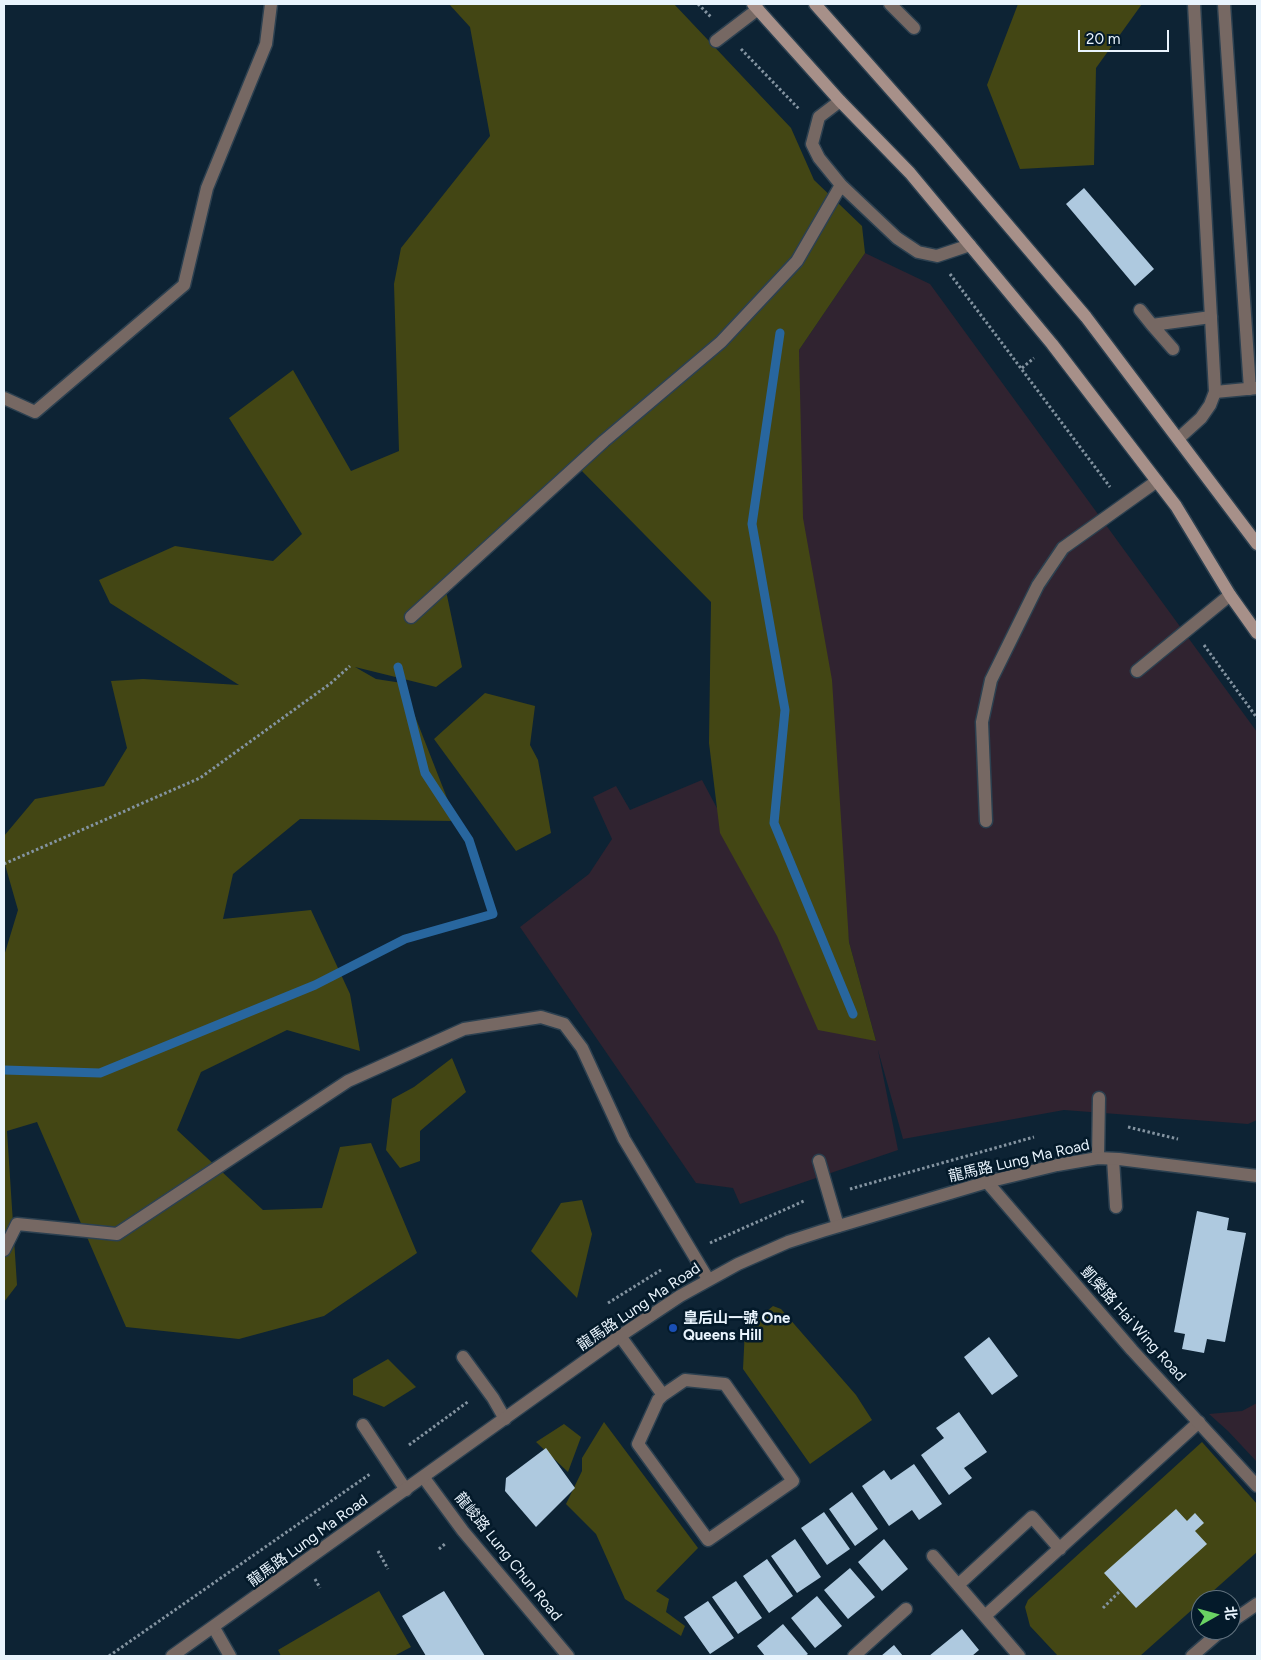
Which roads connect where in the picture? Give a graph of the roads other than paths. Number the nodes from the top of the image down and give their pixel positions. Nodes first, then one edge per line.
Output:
1 (271, 4) edge
2 (815, 4) edge
3 (890, 4) edge
4 (1194, 4) edge
5 (1224, 4) edge
6 (755, 7) edge
7 (914, 28) dead end
8 (716, 41) dead end
9 (840, 101) junction
10 (841, 186) junction
11 (970, 245) junction
12 (1140, 310) dead end
13 (1211, 317) junction
14 (1152, 325) junction
15 (1173, 350) dead end
16 (1253, 388) edge
17 (1215, 392) junction
18 (4, 398) edge
19 (1179, 438) junction
20 (1156, 481) junction
21 (1257, 544) edge
22 (1230, 594) junction
23 (411, 617) dead end
24 (1257, 632) edge
25 (1137, 671) dead end
26 (986, 821) dead end
27 (1099, 1098) dead end
28 (1098, 1158) junction
29 (1113, 1159) junction
30 (819, 1161) dead end
31 (1257, 1176) edge
32 (987, 1182) junction
33 (1116, 1207) dead end
34 (838, 1226) junction
35 (4, 1250) edge
36 (708, 1279) junction
37 (620, 1336) junction
38 (463, 1356) dead end
39 (663, 1395) junction
40 (505, 1419) junction
41 (1199, 1422) junction
42 (363, 1425) dead end
43 (424, 1478) junction
44 (1257, 1486) edge
45 (406, 1490) junction
46 (1060, 1548) junction
47 (933, 1556) dead end
48 (958, 1585) junction
49 (1257, 1604) edge
50 (906, 1609) dead end
51 (1241, 1615) edge
52 (985, 1616) junction
53 (214, 1628) junction
54 (1210, 1640) edge
55 (172, 1656) edge
56 (230, 1656) edge
57 (568, 1656) edge
58 (854, 1656) edge
59 (1020, 1656) edge
60 (1192, 1656) edge

1 - 18 street
2 - 19 main road
3 - 7 street
4 - 13 street
5 - 16 street
6 - 8 street
6 - 9 main road
9 - 10 street
9 - 11 main road
10 - 11 street
10 - 23 street
11 - 20 main road
12 - 14 street
13 - 14 street
13 - 17 street
14 - 15 street
16 - 17 street
17 - 19 street
19 - 21 main road
20 - 22 main road
20 - 26 street
22 - 24 main road
22 - 25 street
27 - 28 street
28 - 29 street, 龍馬路 Lung Ma Road
28 - 32 street, 龍馬路 Lung Ma Road
29 - 31 street, 龍馬路 Lung Ma Road
29 - 33 street
30 - 34 street
32 - 34 street, 龍馬路 Lung Ma Road
32 - 41 street, 凱榮路 Hai Wing Road
34 - 36 street, 龍馬路 Lung Ma Road
35 - 36 street
36 - 37 street, 龍馬路 Lung Ma Road
37 - 39 street
37 - 40 street, 龍馬路 Lung Ma Road
38 - 40 street
39 - 39 street
40 - 43 street, 龍馬路 Lung Ma Road
41 - 44 street, 凱榮路 Hai Wing Road
41 - 46 street
42 - 45 street
43 - 45 street, 龍馬路 Lung Ma Road
43 - 57 street, 龍峻路 Lung Chun Road
45 - 53 street, 龍馬路 Lung Ma Road
46 - 48 street
46 - 52 street
47 - 48 street
48 - 52 street
49 - 51 street
50 - 58 street
52 - 59 street
53 - 55 street, 龍馬路 Lung Ma Road
53 - 56 street
54 - 60 street

